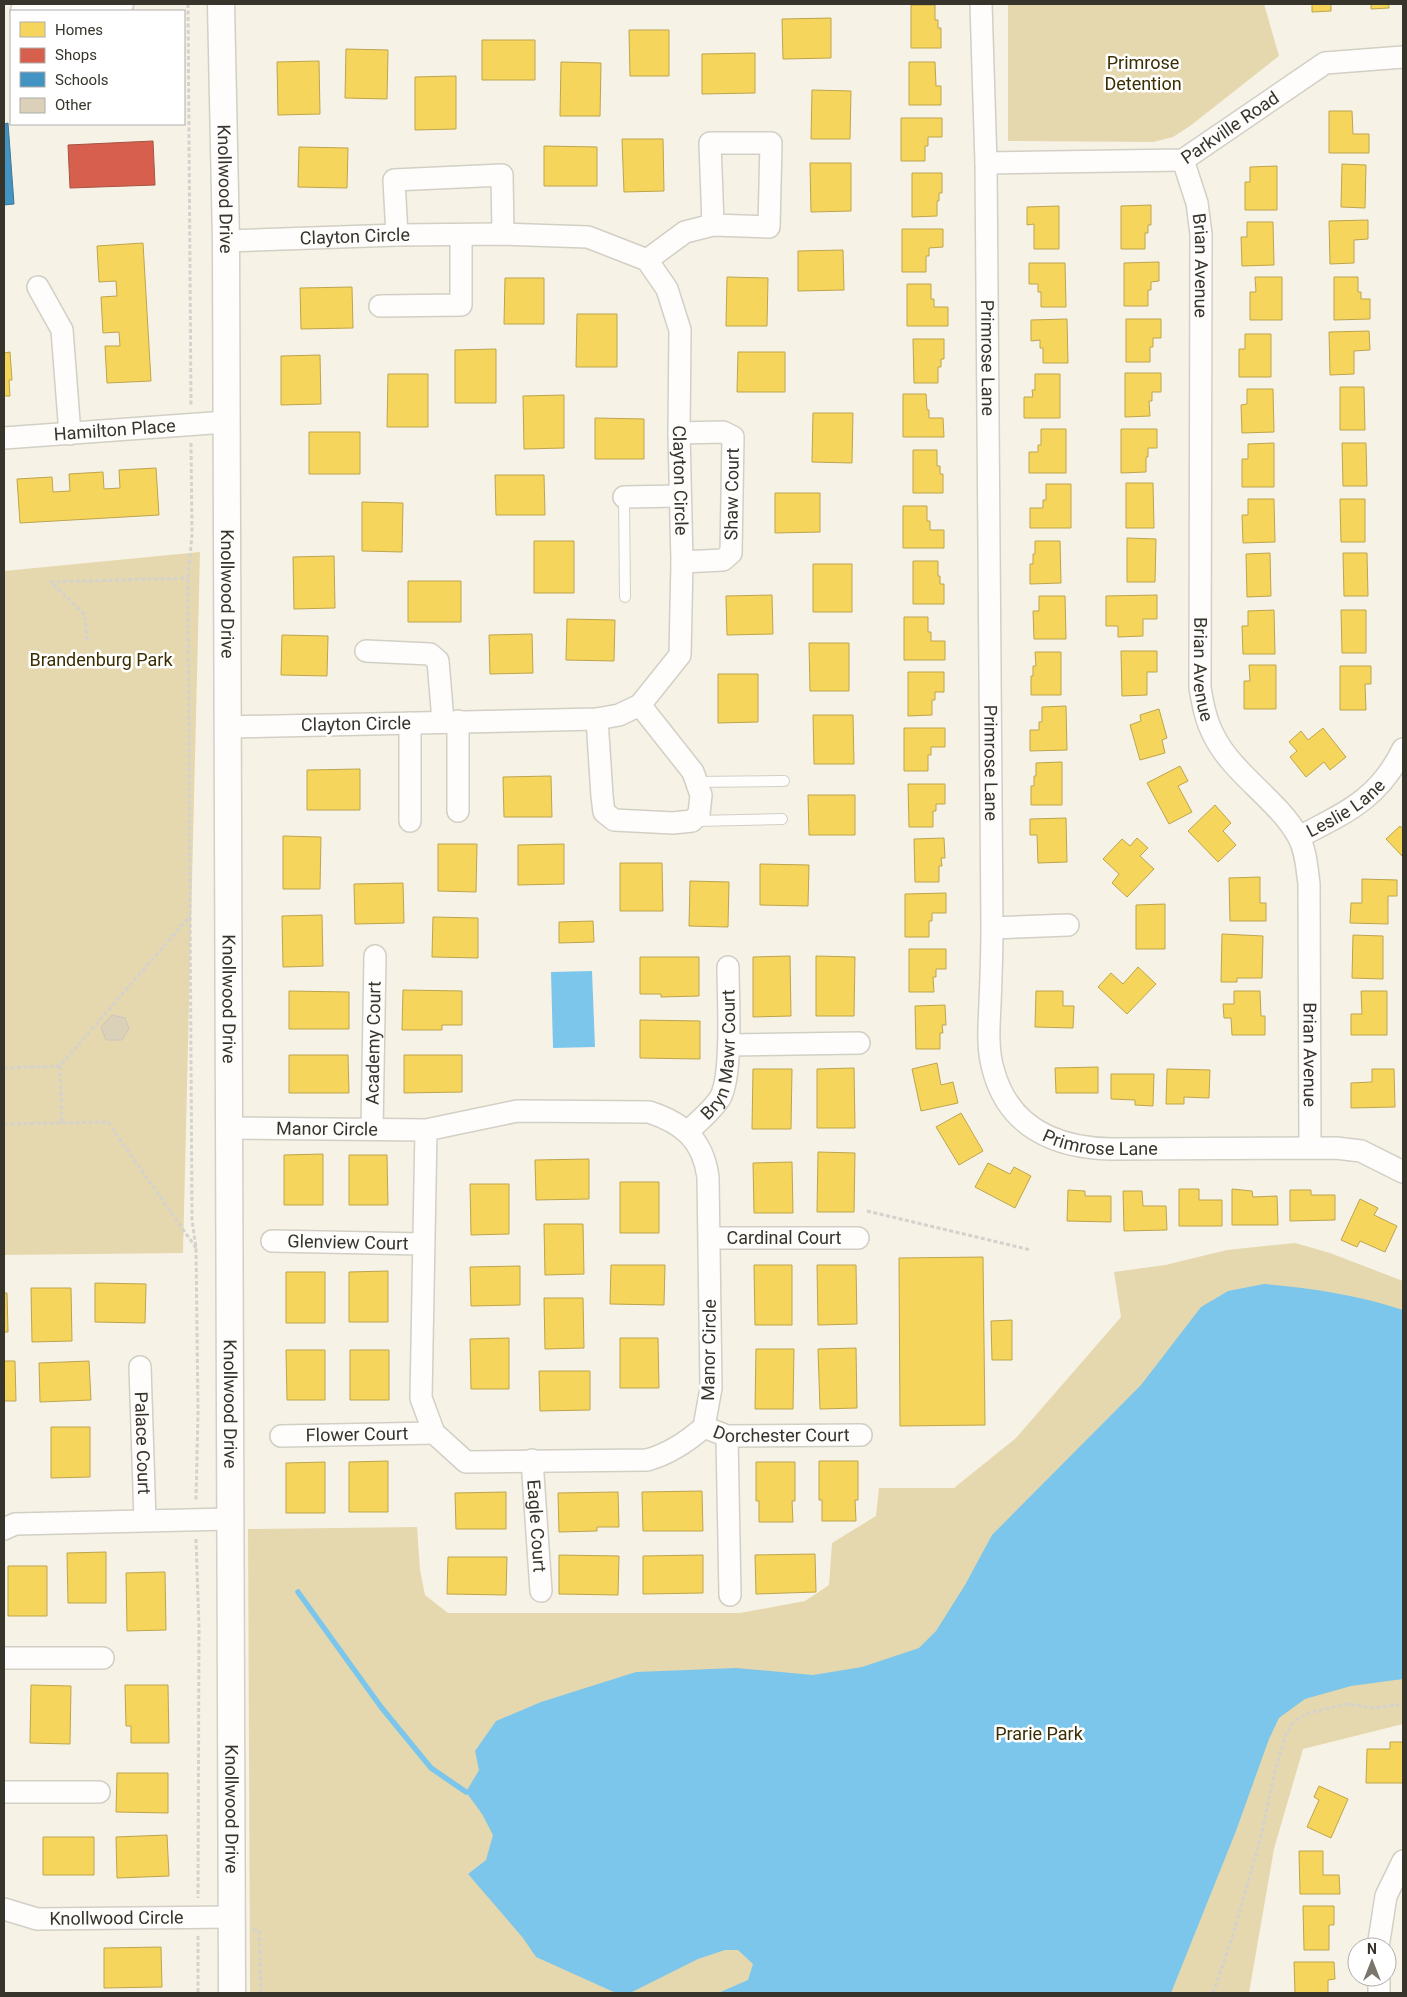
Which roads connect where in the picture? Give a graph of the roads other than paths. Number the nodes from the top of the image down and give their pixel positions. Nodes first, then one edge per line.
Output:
1 (120, 4) edge
2 (221, 4) edge
3 (981, 4) edge
4 (38, 10) edge
5 (1403, 57) edge
6 (1183, 160) junction
7 (986, 163) junction
8 (713, 225) junction
9 (503, 234) junction
10 (396, 235) junction
11 (461, 235) junction
12 (226, 242) junction
13 (646, 260) junction
14 (38, 287) dead end
15 (380, 306) dead end
16 (226, 422) junction
17 (679, 433) junction
18 (70, 434) junction
19 (4, 438) edge
20 (680, 496) junction
21 (624, 497) joint
22 (682, 562) junction
23 (625, 597) dead end
24 (366, 652) dead end
25 (640, 705) junction
26 (597, 719) junction
27 (451, 721) junction
28 (410, 723) junction
29 (227, 727) junction
30 (1403, 749) edge
31 (784, 781) dead end
32 (696, 782) junction
33 (458, 811) dead end
34 (782, 819) dead end
35 (410, 821) dead end
36 (692, 821) junction
37 (1299, 836) junction
38 (1068, 925) dead end
39 (992, 928) junction
40 (375, 956) dead end
41 (728, 967) dead end
42 (859, 1043) dead end
43 (729, 1045) junction
44 (228, 1128) junction
45 (372, 1129) junction
46 (426, 1130) junction
47 (688, 1132) junction
48 (1310, 1147) junction
49 (1403, 1172) edge
50 (710, 1238) junction
51 (858, 1238) dead end
52 (272, 1241) dead end
53 (423, 1244) junction
54 (140, 1367) dead end
55 (704, 1427) junction
56 (434, 1434) junction
57 (861, 1435) dead end
58 (281, 1436) dead end
59 (727, 1436) junction
60 (532, 1460) junction
61 (230, 1519) junction
62 (145, 1520) junction
63 (4, 1529) edge
64 (541, 1591) dead end
65 (730, 1595) dead end
66 (4, 1658) edge
67 (103, 1658) dead end
68 (4, 1792) edge
69 (100, 1792) dead end
70 (1403, 1861) edge
71 (4, 1909) edge
72 (231, 1916) junction
73 (1380, 1937) edge
74 (232, 1993) edge

1 - 4 street
2 - 12 street, Knollwood Drive
3 - 7 street, Primrose Lane
5 - 6 street, Parkville Road
6 - 7 street, Parkville Road
6 - 37 street, Brian Avenue
7 - 39 street, Primrose Lane
8 - 8 street
8 - 13 street
9 - 10 street
9 - 11 street, Clayton Circle
9 - 13 street, Clayton Circle
10 - 11 street, Clayton Circle
10 - 12 street, Clayton Circle
11 - 15 street
12 - 16 street, Knollwood Drive
13 - 17 street, Clayton Circle
14 - 18 street
16 - 18 street, Hamilton Place
16 - 29 street, Knollwood Drive
17 - 20 street, Clayton Circle
17 - 22 street, Shaw Court
18 - 19 street, Hamilton Place
20 - 21 street
20 - 22 street, Clayton Circle
21 - 23 lane
22 - 25 street, Clayton Circle
24 - 27 street
25 - 26 street, Clayton Circle
25 - 32 street
26 - 27 street, Clayton Circle
26 - 36 street
27 - 28 street, Clayton Circle
27 - 33 street
28 - 29 street, Clayton Circle
28 - 35 street
29 - 44 street, Knollwood Drive
30 - 37 street, Leslie Lane
31 - 32 lane
32 - 36 street
34 - 36 lane
37 - 48 street, Brian Avenue
38 - 39 street
39 - 48 street, Primrose Lane
40 - 45 street, Academy Court
41 - 43 street, Bryn Mawr Court
42 - 43 street
43 - 47 street, Bryn Mawr Court
44 - 45 street, Manor Circle
44 - 61 street, Knollwood Drive
45 - 46 street, Manor Circle
46 - 47 street, Manor Circle
46 - 53 street
47 - 50 street, Manor Circle
48 - 49 street, Primrose Lane
50 - 51 street, Cardinal Court
50 - 55 street, Manor Circle
52 - 53 street, Glenview Court
53 - 56 street
54 - 62 street, Palace Court
55 - 59 street, Dorchester Court
55 - 60 street
56 - 58 street, Flower Court
56 - 60 street
57 - 59 street, Dorchester Court
59 - 65 street
60 - 64 street, Eagle Court
61 - 62 street
61 - 72 street, Knollwood Drive
62 - 63 street
66 - 67 street
68 - 69 street
70 - 73 street
71 - 72 street, Knollwood Circle
72 - 74 street, Knollwood Drive

